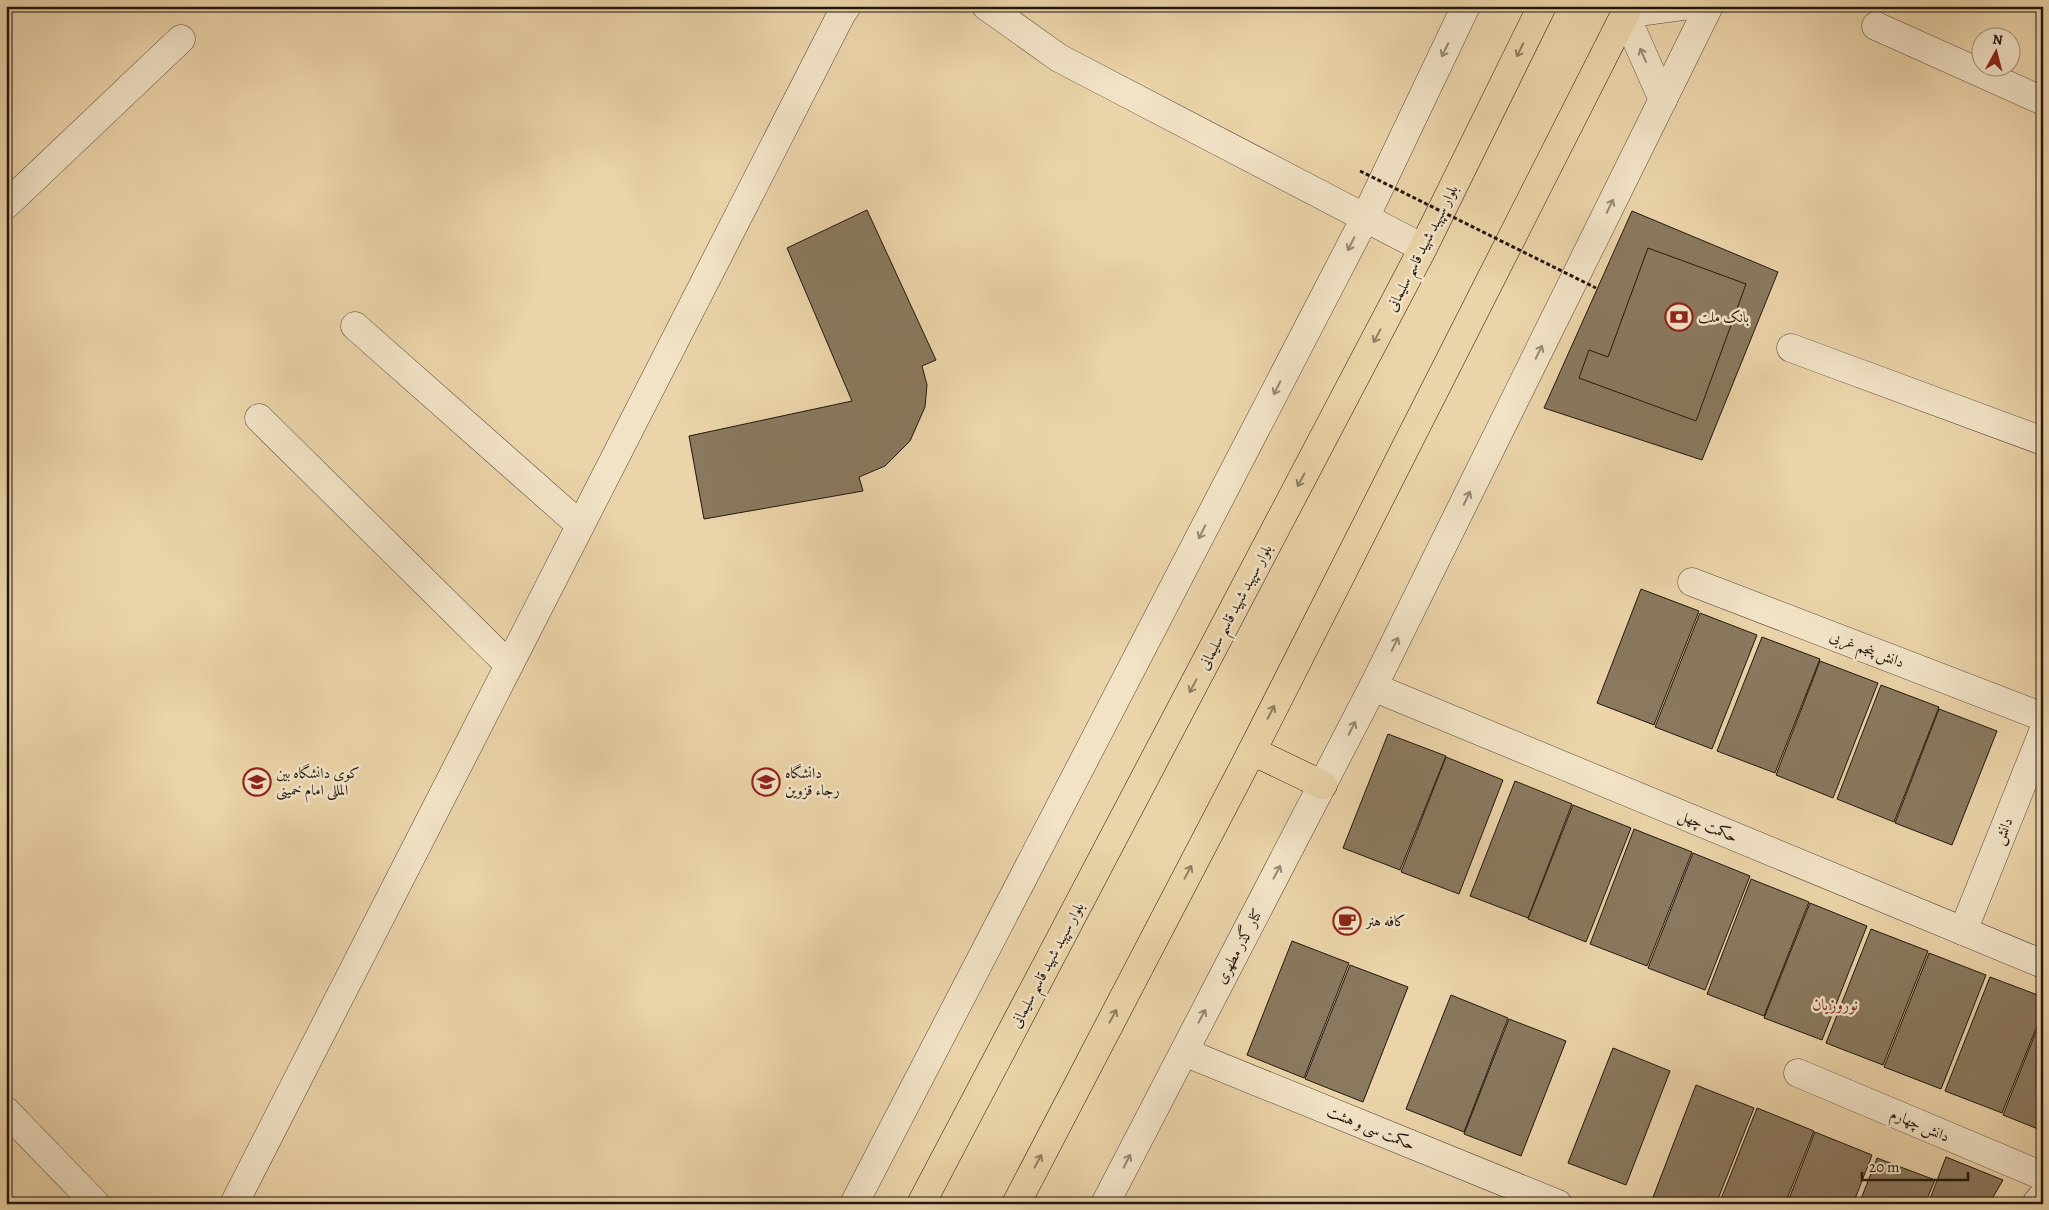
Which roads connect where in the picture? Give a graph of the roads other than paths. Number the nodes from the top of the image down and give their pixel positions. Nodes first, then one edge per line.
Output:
1 (847, 6) edge
2 (986, 6) edge
3 (1466, 6) edge
4 (1542, 6) edge
5 (1684, 6) edge
6 (1709, 6) edge
7 (1627, 10) edge
8 (1876, 26) dead end
9 (181, 38) dead end
10 (1663, 100) junction
11 (2043, 101) edge
12 (6, 205) edge
13 (1364, 218) junction
14 (1423, 248) junction
15 (355, 326) dead end
16 (1791, 348) dead end
17 (259, 418) dead end
18 (2043, 441) edge
19 (580, 525) junction
20 (1692, 582) dead end
21 (509, 665) junction
22 (1374, 687) junction
23 (2043, 717) edge
24 (2043, 732) edge
25 (1252, 751) junction
26 (1323, 785) junction
27 (1963, 931) junction
28 (2043, 964) edge
29 (1184, 1052) junction
30 (1798, 1073) dead end
31 (6, 1111) edge
32 (2043, 1176) edge
33 (2043, 1195) edge
34 (83, 1199) edge
35 (234, 1204) edge
36 (854, 1204) edge
37 (922, 1204) edge
38 (1016, 1204) edge
39 (1105, 1204) edge
40 (1558, 1204) edge
41 (2036, 1204) edge

1 - 19 street
2 - 13 street
3 -> 13 street
4 -> 14 main road, بلوار سپهبد شهید قاسم سلیمانی
5 - 7 street
6 - 10 street, کنار گذر مطهری
10 -> 7 street
25 -> 7 main road
8 - 11 street
9 - 12 street
22 -> 10 street, کنار گذر مطهری
13 - 14 street
13 -> 36 street
14 -> 37 main road, بلوار سپهبد شهید قاسم سلیمانی
15 - 19 street
16 - 18 street
17 - 21 street
19 - 21 street
20 - 23 street, دانش پنجم غربی
21 - 35 street
26 -> 22 street, کنار گذر مطهری
22 - 27 street, حکمت چهل
24 - 27 street, دانش
25 - 26 main road
38 -> 25 main road
29 -> 26 street, کنار گذر مطهری
27 - 28 street, حکمت چهل
39 -> 29 street, کنار گذر مطهری
29 - 40 street, حکمت سی و هشت
30 - 32 street, دانش چهارم
31 - 34 street
33 - 41 street

